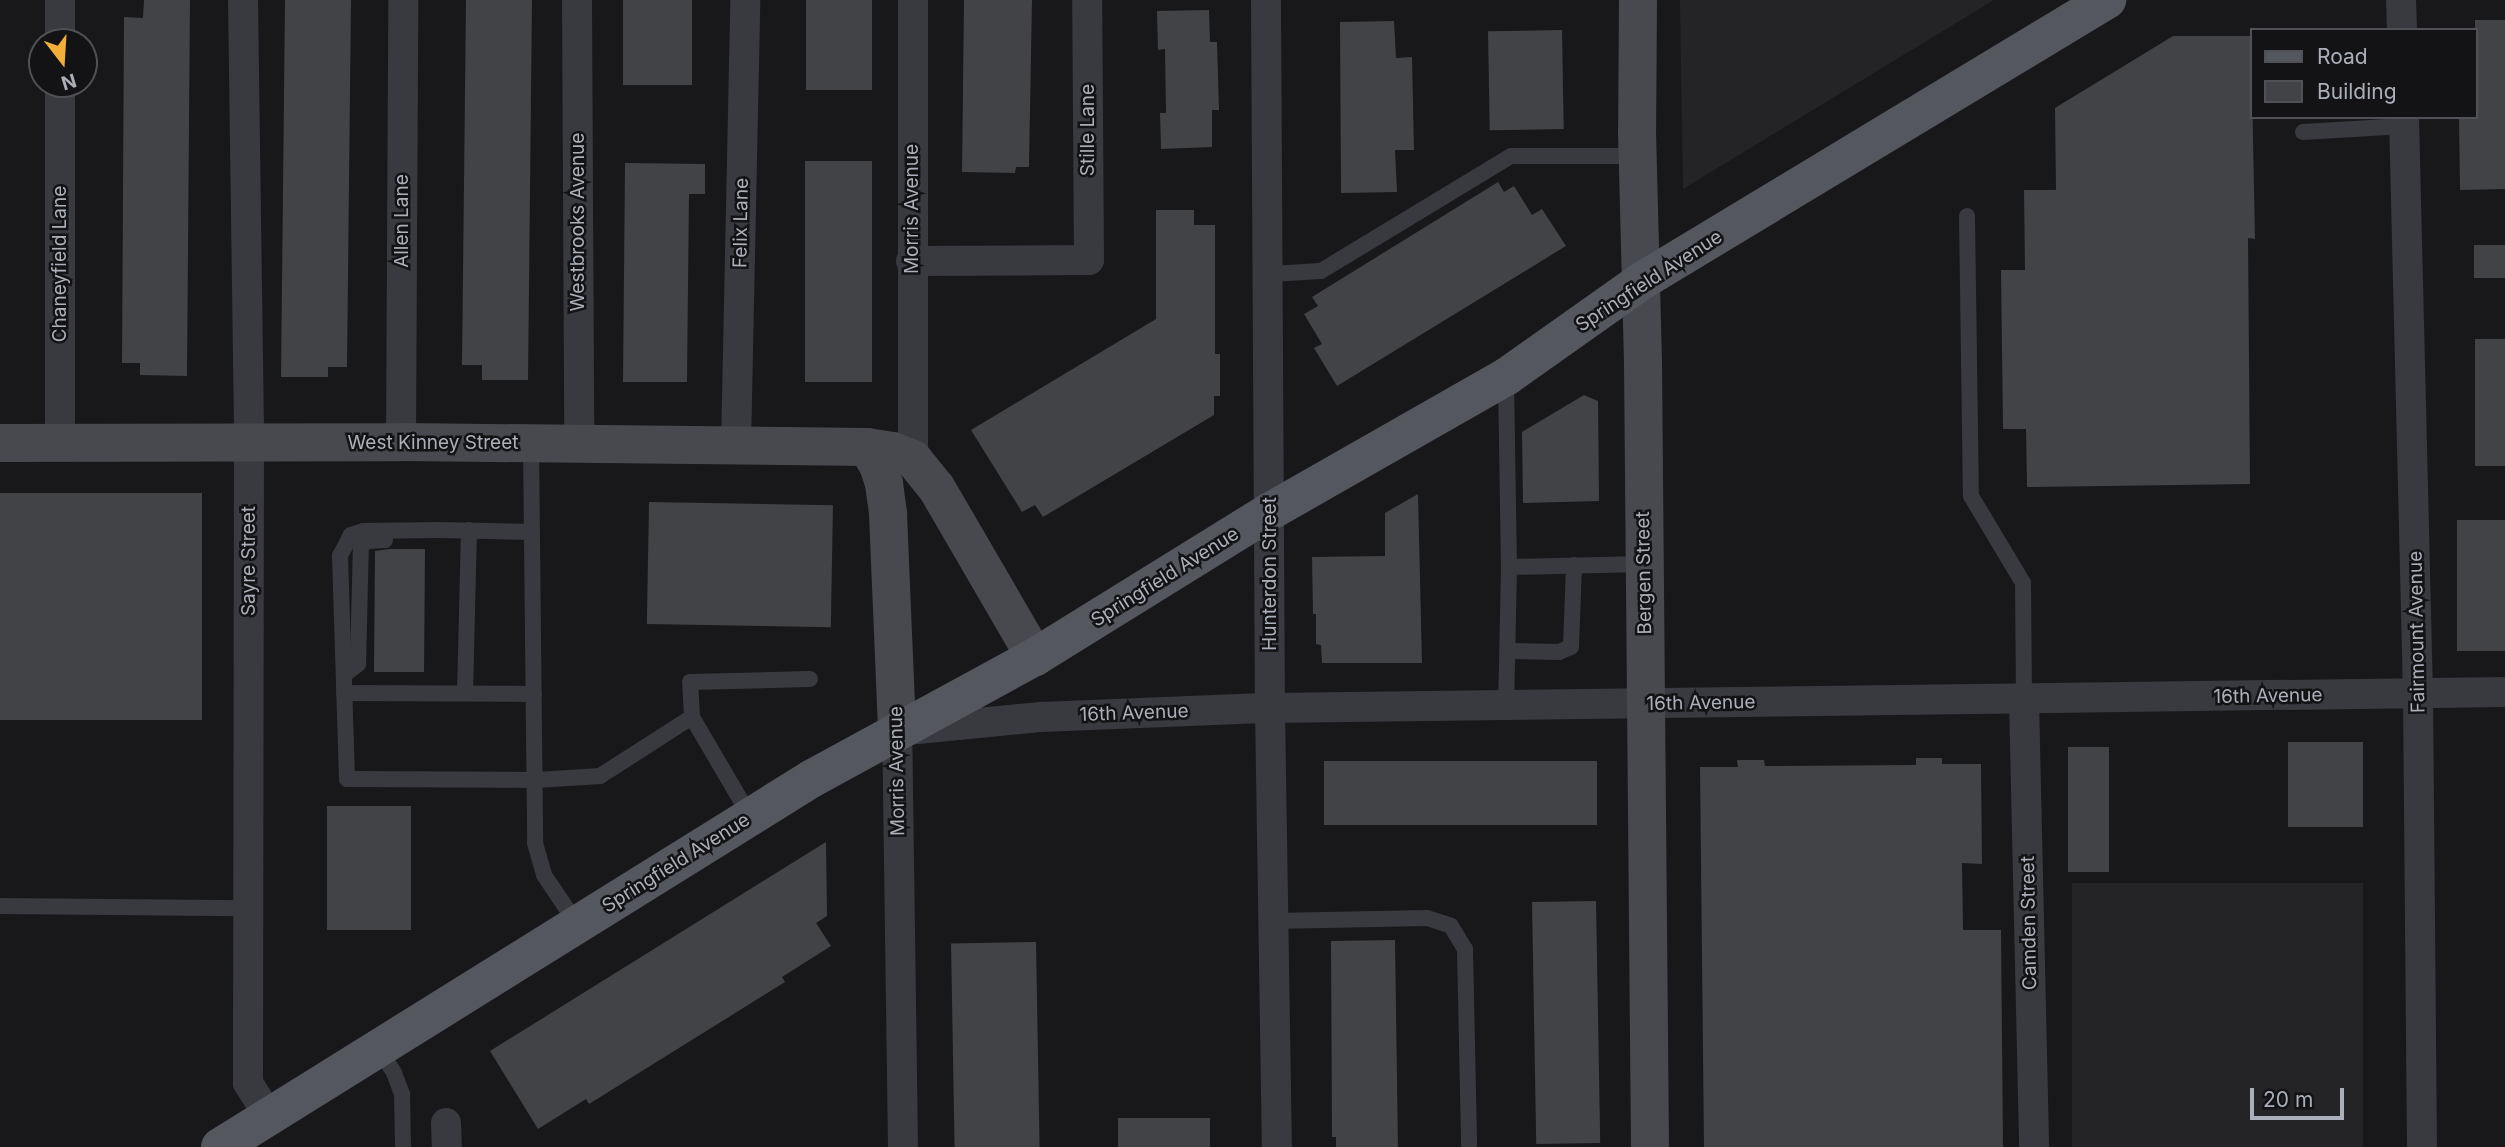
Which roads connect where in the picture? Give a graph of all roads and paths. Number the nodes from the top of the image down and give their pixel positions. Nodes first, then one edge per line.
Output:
1 (60, 0) edge
2 (243, 0) edge
3 (402, 0) edge
4 (577, 0) edge
5 (745, 0) edge
6 (912, 0) edge
7 (1087, 0) edge
8 (1266, 0) edge
9 (1638, 0) edge
10 (2107, 0) edge
11 (2401, 0) edge
12 (60, 28) edge
13 (2402, 28) edge
14 (60, 98) edge
15 (2404, 122) edge
16 (2303, 132) dead end
17 (1637, 156) junction
18 (1967, 216) dead end
19 (911, 261) junction
20 (1268, 274) junction
21 (1640, 282) junction
22 (1506, 377) junction
23 (401, 442) junction
24 (0, 443) edge
25 (249, 443) junction
26 (60, 444) junction
27 (531, 444) junction
28 (579, 444) junction
29 (736, 446) junction
30 (866, 447) junction
31 (912, 459) junction
32 (1269, 512) junction
33 (468, 530) junction
34 (532, 532) junction
35 (1644, 564) junction
36 (1574, 565) junction
37 (1508, 568) junction
38 (1508, 652) junction
39 (1035, 657) junction
40 (810, 679) dead end
41 (465, 692) junction
42 (2505, 692) edge
43 (344, 693) junction
44 (2418, 693) junction
45 (534, 694) junction
46 (2024, 700) junction
47 (1646, 703) junction
48 (1506, 706) junction
49 (1270, 708) junction
50 (692, 717) junction
51 (897, 731) junction
52 (536, 780) junction
53 (750, 816) junction
54 (0, 906) edge
55 (248, 908) junction
56 (1274, 921) junction
57 (576, 924) junction
58 (378, 1048) junction
59 (269, 1117) junction
60 (220, 1147) edge
61 (403, 1147) edge
62 (903, 1147) edge
63 (1278, 1147) edge
64 (1469, 1147) edge
65 (1650, 1147) edge
66 (2034, 1147) edge
67 (2422, 1147) edge

1 - 12 street
2 - 25 street, Sayre Street
3 - 23 street, Allen Lane
4 - 28 street, Westbrooks Avenue
5 - 29 street, Felix Lane
6 - 19 street, Morris Avenue
7 - 19 street, Stille Lane
8 - 20 street, Hunterdon Street
9 - 17 street, Bergen Street
10 - 21 main road, Springfield Avenue
11 - 13 street
14 - 26 street, Chaneyfield Lane
15 - 16 lane
15 - 44 street, Fairmount Avenue
17 - 20 lane
17 - 21 street, Bergen Street
18 - 46 lane
19 - 31 street, Morris Avenue
20 - 32 street, Hunterdon Street
21 - 22 main road, Springfield Avenue
21 - 35 street, Bergen Street
22 - 32 main road, Springfield Avenue
22 - 37 lane
23 - 25 street, West Kinney Street
23 - 27 street, West Kinney Street
24 - 26 street, West Kinney Street
25 - 26 street, West Kinney Street
25 - 55 street, Sayre Street
27 - 28 street, West Kinney Street
27 - 34 lane
28 - 29 street, West Kinney Street
29 - 30 street, West Kinney Street
30 - 31 street
30 - 51 street, Morris Avenue
31 - 39 street
32 - 39 main road, Springfield Avenue
32 - 49 street, Hunterdon Street
33 - 34 lane
33 - 41 lane
33 - 43 lane
34 - 45 lane
35 - 36 lane
35 - 47 street, Bergen Street
36 - 37 lane
36 - 38 lane
37 - 38 lane
38 - 48 lane
39 - 51 main road, Springfield Avenue
40 - 50 lane
41 - 43 lane
41 - 45 lane
42 - 44 street, 16th Avenue
43 - 52 lane
44 - 46 street, 16th Avenue
44 - 67 street, Fairmount Avenue
45 - 52 lane
46 - 47 street, 16th Avenue
46 - 66 street, Camden Street
47 - 48 street, 16th Avenue
47 - 65 street, Bergen Street
48 - 49 street, 16th Avenue
49 - 51 street, 16th Avenue
49 - 56 street, Hunterdon Street
50 - 52 lane
50 - 53 lane
51 - 53 main road, Springfield Avenue
51 - 62 street, Morris Avenue
52 - 57 lane
53 - 57 main road, Springfield Avenue
54 - 55 lane
55 - 59 street, Sayre Street
56 - 63 street, Hunterdon Street
56 - 64 lane
57 - 58 main road, Springfield Avenue
58 - 59 main road, Springfield Avenue
58 - 61 lane
59 - 60 main road, Springfield Avenue

